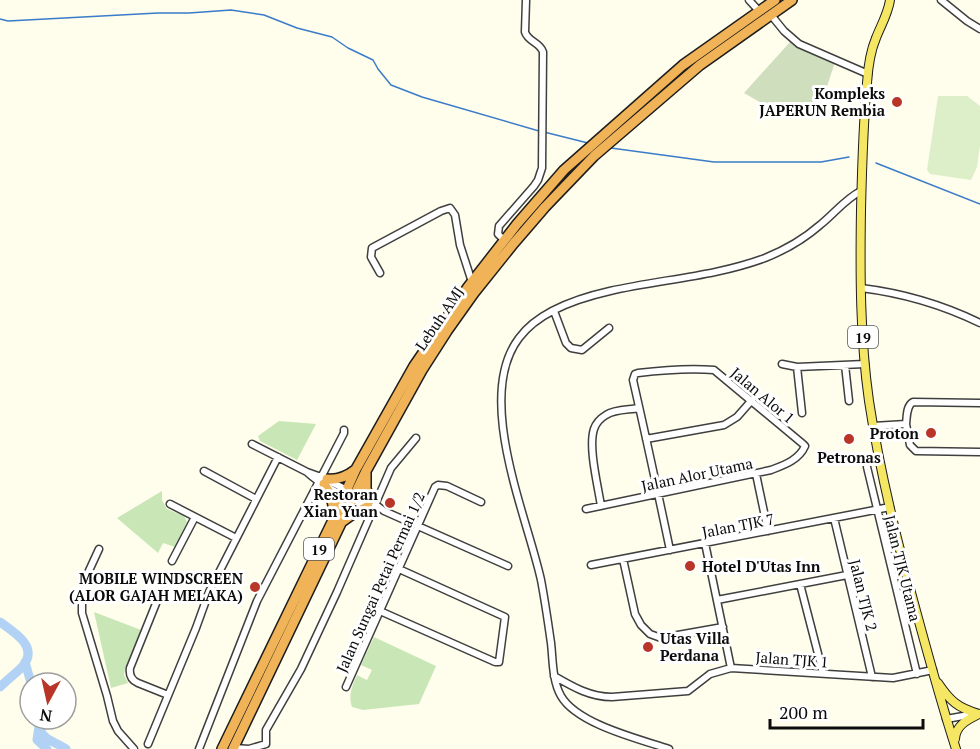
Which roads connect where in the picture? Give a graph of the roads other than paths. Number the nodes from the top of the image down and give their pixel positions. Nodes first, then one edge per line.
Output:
1 (526, 0) edge
2 (749, 0) edge
3 (775, 0) edge
4 (792, 0) edge
5 (890, 0) edge
6 (941, 0) edge
7 (759, 11) junction
8 (771, 15) junction
9 (980, 29) edge
10 (868, 74) junction
11 (603, 141) junction
12 (590, 153) junction
13 (861, 191) junction
14 (504, 240) junction
15 (380, 273) dead end
16 (472, 282) junction
17 (861, 288) junction
18 (554, 311) junction
19 (980, 323) edge
20 (609, 328) dead end
21 (782, 364) dead end
22 (865, 364) junction
23 (845, 365) junction
24 (797, 367) junction
25 (752, 400) junction
26 (849, 401) dead end
27 (980, 403) edge
28 (639, 408) junction
29 (802, 413) dead end
30 (906, 424) junction
31 (873, 426) junction
32 (344, 429) dead end
33 (416, 438) dead end
34 (646, 439) junction
35 (252, 444) dead end
36 (805, 446) joint
37 (980, 452) edge
38 (278, 457) junction
39 (867, 467) dead end
40 (361, 470) junction
41 (204, 471) dead end
42 (756, 474) junction
43 (322, 480) junction
44 (658, 494) junction
45 (349, 495) junction
46 (256, 499) junction
47 (481, 502) dead end
48 (170, 504) dead end
49 (371, 505) junction
50 (601, 506) junction
51 (890, 507) junction
52 (586, 509) dead end
53 (877, 510) junction
54 (195, 517) junction
55 (834, 518) junction
56 (338, 520) junction
57 (418, 526) junction
58 (768, 531) junction
59 (236, 538) junction
60 (705, 543) junction
61 (99, 549) dead end
62 (670, 550) junction
63 (623, 559) junction
64 (172, 561) dead end
65 (591, 565) dead end
66 (508, 566) dead end
67 (399, 569) junction
68 (847, 575) junction
69 (800, 584) junction
70 (910, 590) junction
71 (897, 593) junction
72 (717, 600) junction
73 (157, 601) dead end
74 (380, 611) junction
75 (723, 627) junction
76 (731, 668) junction
77 (823, 673) junction
78 (917, 674) junction
79 (934, 674) junction
80 (554, 676) junction
81 (872, 677) junction
82 (346, 687) dead end
83 (168, 695) junction
84 (979, 714) edge
85 (946, 718) junction
86 (148, 744) dead end
87 (955, 747) edge
88 (234, 748) edge
89 (134, 749) edge
90 (199, 749) edge
91 (222, 749) edge
92 (669, 749) edge

1 - 14 street
2 - 7 street
3 - 7 highway, Lebuh AMJ / 19
4 - 8 highway, Lebuh AMJ / 19
5 - 10 main road, 19
6 - 9 street
7 - 11 highway, Lebuh AMJ / 19
8 - 10 street
8 - 11 highway, Lebuh AMJ / 19
10 - 13 main road, 19
11 - 12 highway, Lebuh AMJ / 19
12 - 14 highway, Lebuh AMJ / 19
12 - 40 highway, Lebuh AMJ / 19
13 - 17 main road, 19
13 - 18 street
14 - 16 highway, Lebuh AMJ / 19
15 - 16 street
16 - 40 highway, Lebuh AMJ / 19
17 - 19 street
17 - 22 main road, 19
18 - 20 street
18 - 80 street
21 - 24 street
22 - 23 street
22 - 31 main road, 19
23 - 24 street
23 - 26 street
24 - 29 street
25 - 28 street, Jalan Alor 1
25 - 34 street
25 - 36 street, Jalan Alor 1
27 - 30 street
28 - 34 street
28 - 50 street
30 - 31 street
30 - 37 street
31 - 51 main road, 19
32 - 43 street
33 - 49 street
34 - 44 street
35 - 38 street
36 - 42 street, Jalan Alor Utama
38 - 43 street
38 - 46 street
39 - 53 street, Jalan TJK Utama
40 - 43 highway
40 - 45 highway, Lebuh AMJ / 19
40 - 49 highway
41 - 46 street
42 - 44 street, Jalan Alor Utama
42 - 58 street
43 - 45 street
43 - 56 highway
43 - 90 street
44 - 50 street, Jalan Alor Utama
44 - 62 street
45 - 49 street
45 - 56 highway, Lebuh AMJ / 19
46 - 59 street
47 - 57 street, Jalan Sungai Petai Permai 1/2
48 - 54 street
49 - 56 highway
49 - 57 street
49 - 88 street
50 - 52 street, Jalan Alor Utama
51 - 53 street, Jalan TJK 7
51 - 70 main road, 19
53 - 55 street, Jalan TJK 7
53 - 71 street, Jalan TJK Utama
54 - 59 street
54 - 64 street
55 - 58 street, Jalan TJK 7
55 - 68 street, Jalan TJK 2
56 - 88 highway, Lebuh AMJ / 19
56 - 91 highway, Lebuh AMJ / 19
57 - 66 street
57 - 67 street, Jalan Sungai Petai Permai 1/2
58 - 60 street, Jalan TJK 7
59 - 83 street
60 - 62 street, Jalan TJK 7
60 - 72 street
61 - 89 street
62 - 63 street, Jalan TJK 7
63 - 65 street, Jalan TJK 7
63 - 75 street
67 - 74 street, Jalan Sungai Petai Permai 1/2
67 - 74 street
68 - 69 street
68 - 81 street, Jalan TJK 2
69 - 72 street
69 - 77 street
70 - 71 street
70 - 79 main road, 19
71 - 78 street, Jalan TJK Utama
72 - 75 street
73 - 83 street
74 - 82 street, Jalan Sungai Petai Permai 1/2
75 - 76 street
76 - 77 street, Jalan TJK 1
76 - 80 street, Jalan TJK 1
77 - 81 street, Jalan TJK 1
78 - 79 street, Jalan TJK 1
78 - 81 street, Jalan TJK 1
79 - 84 main road
79 - 85 main road, 19
80 - 92 street
83 - 86 street
84 - 85 street
84 - 87 main road
85 - 87 main road, 19

